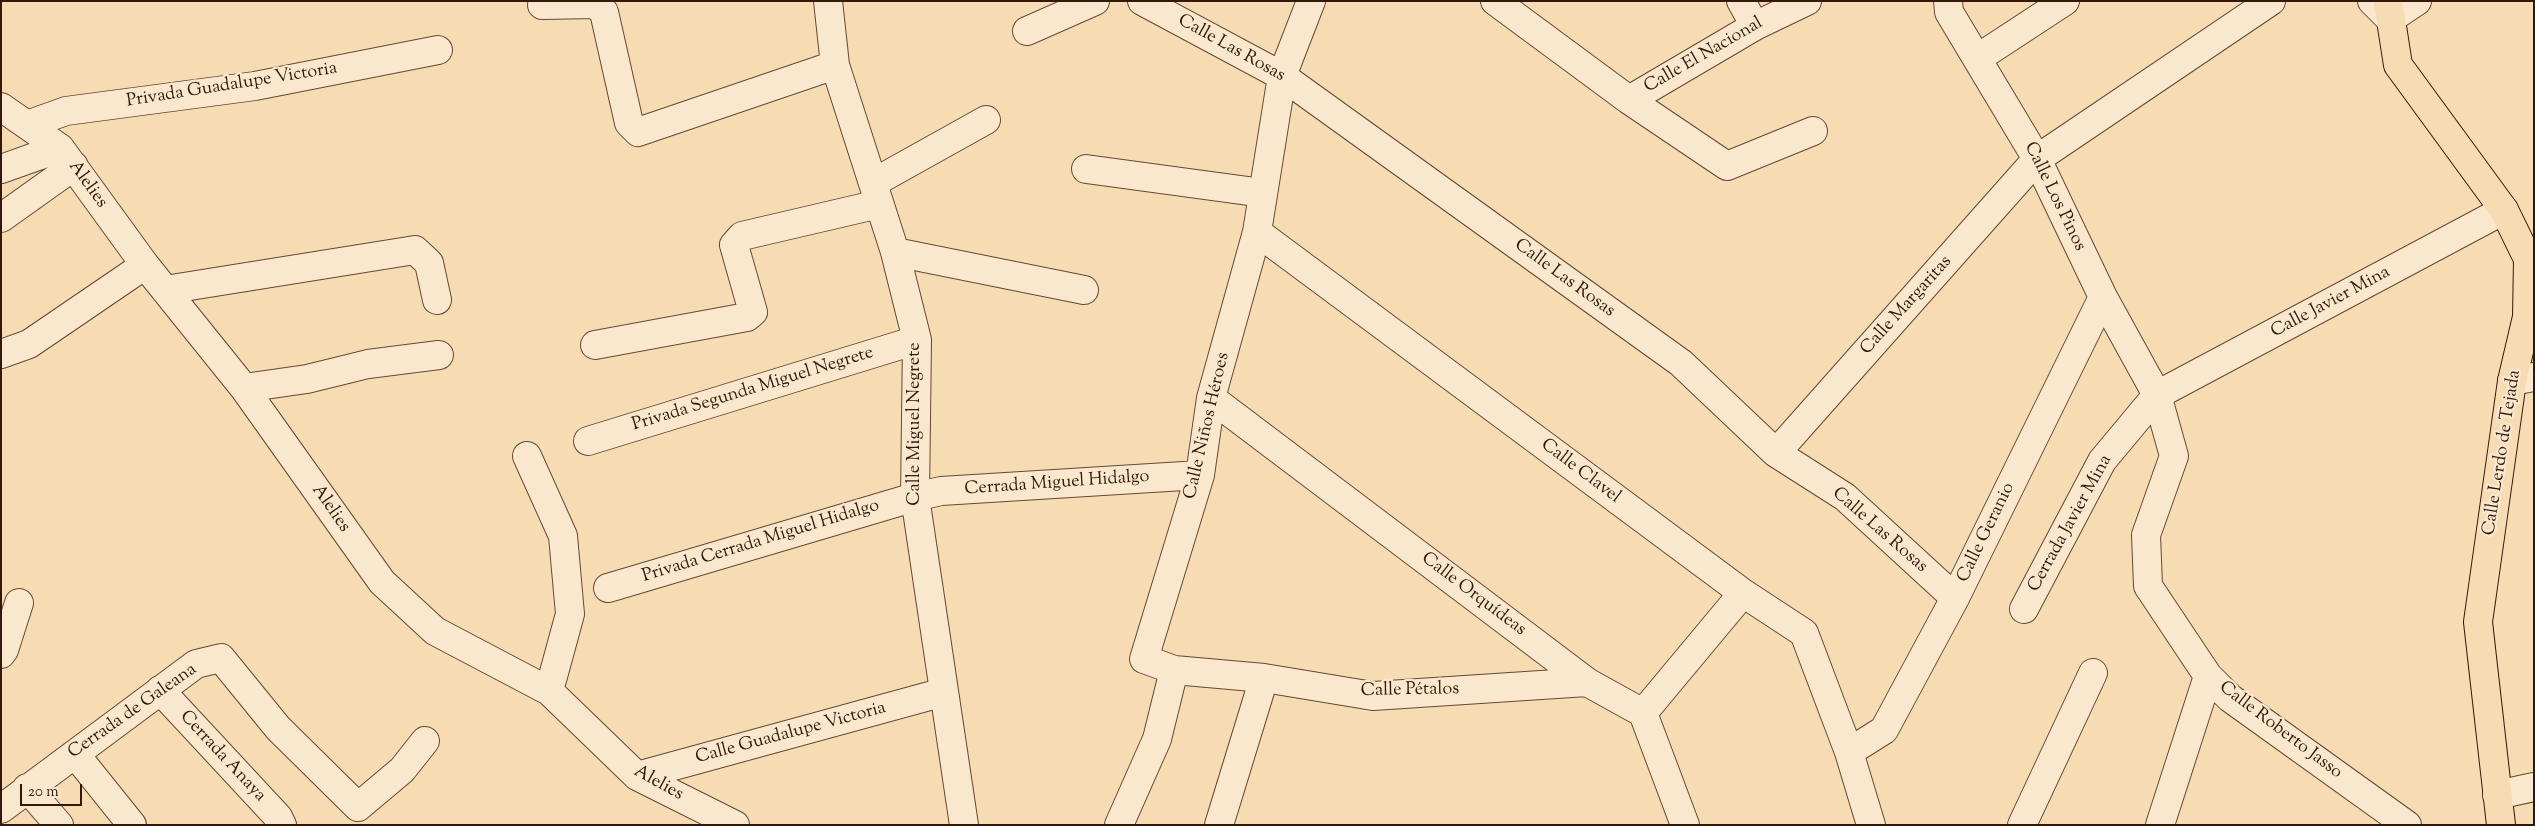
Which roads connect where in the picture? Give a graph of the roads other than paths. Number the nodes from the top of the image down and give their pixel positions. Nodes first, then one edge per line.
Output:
1 (828, 1) edge
2 (1095, 1) edge
3 (1142, 1) edge
4 (1311, 1) edge
5 (1495, 1) edge
6 (1740, 1) edge
7 (1807, 1) edge
8 (1948, 1) edge
9 (2065, 1) edge
10 (2271, 1) edge
11 (2417, 1) edge
12 (542, 5) dead end
13 (2383, 7) edge
14 (1755, 26) junction
15 (1027, 31) dead end
16 (438, 50) dead end
17 (1978, 58) junction
18 (835, 65) junction
19 (1282, 76) junction
20 (1629, 100) junction
21 (1, 107) edge
22 (986, 120) dead end
23 (27, 125) junction
24 (1813, 131) dead end
25 (67, 157) junction
26 (2037, 159) junction
27 (1, 169) edge
28 (1086, 169) dead end
29 (876, 193) junction
30 (1263, 193) junction
31 (2504, 210) junction
32 (1, 218) edge
33 (1257, 232) junction
34 (894, 252) junction
35 (2531, 258) edge
36 (145, 265) junction
37 (165, 290) junction
38 (1084, 290) dead end
39 (2103, 298) junction
40 (437, 300) dead end
41 (918, 340) junction
42 (595, 346) dead end
43 (1, 354) edge
44 (439, 355) dead end
45 (2523, 379) edge
46 (244, 388) junction
47 (2157, 395) junction
48 (1211, 398) junction
49 (588, 441) dead end
50 (1776, 453) junction
51 (527, 456) dead end
52 (1200, 475) junction
53 (915, 497) junction
54 (608, 588) dead end
55 (1743, 593) junction
56 (1955, 598) junction
57 (19, 603) dead end
58 (2024, 608) dead end
59 (1, 654) edge
60 (1174, 670) junction
61 (2093, 673) dead end
62 (2208, 676) junction
63 (1264, 678) junction
64 (1587, 682) junction
65 (160, 690) junction
66 (550, 691) junction
67 (944, 692) junction
68 (1643, 713) junction
69 (425, 741) dead end
70 (1849, 752) junction
71 (75, 754) junction
72 (638, 776) junction
73 (2534, 787) edge
74 (27, 788) junction
75 (2497, 795) junction
76 (1, 809) edge
77 (59, 825) edge
78 (132, 825) edge
79 (282, 825) edge
80 (735, 825) edge
81 (964, 825) edge
82 (1119, 825) edge
83 (1219, 825) edge
84 (1685, 825) edge
85 (1872, 825) edge
86 (2022, 825) edge
87 (2160, 825) edge
88 (2407, 825) edge
89 (2501, 825) edge

1 - 18 street, Calle Miguel Negrete
2 - 15 street
3 - 19 street, Calle Las Rosas
4 - 19 street, Calle Niños Héroes
5 - 20 street
6 - 14 street
7 - 14 street, Calle El Nacional
8 - 17 street, Calle Los Pinos
9 - 17 street
10 - 26 street, Calle Margaritas
11 - 13 street
12 - 18 street
13 - 31 main road, Calle Lerdo de Tejada
14 - 20 street, Calle El Nacional
16 - 23 street, Privada Guadalupe Victoria
17 - 26 street, Calle Los Pinos
18 - 29 street, Calle Miguel Negrete
19 - 30 street, Calle Niños Héroes
19 - 50 street, Calle Las Rosas
20 - 24 street
21 - 23 street, Alelies
22 - 29 street
23 - 25 street, Alelies
25 - 27 street
25 - 32 street
25 - 36 street, Alelies
26 - 39 street, Calle Los Pinos
26 - 50 street, Calle Margaritas
28 - 30 street
29 - 34 street, Calle Miguel Negrete
29 - 42 street
30 - 33 street, Calle Niños Héroes
31 - 35 main road, Calle Lerdo de Tejada
31 - 47 street, Calle Javier Mina
33 - 48 street, Calle Niños Héroes
33 - 55 street, Calle Clavel
34 - 38 street
34 - 41 street, Calle Miguel Negrete
35 - 45 main road, Calle Lerdo de Tejada
36 - 37 street, Alelies
36 - 43 street
37 - 40 street
37 - 46 street, Alelies
39 - 47 street, Calle Los Pinos
39 - 56 street, Calle Geranio
41 - 49 street, Privada Segunda Miguel Negrete
41 - 53 street, Calle Miguel Negrete
44 - 46 street
45 - 75 main road, Calle Lerdo de Tejada
46 - 66 street, Alelies
47 - 58 street, Cerrada Javier Mina
47 - 62 street, Calle Roberto Jasso
48 - 52 street, Calle Niños Héroes
48 - 64 street, Calle Orquídeas
50 - 56 street, Calle Las Rosas
51 - 66 street
52 - 53 street, Cerrada Miguel Hidalgo
52 - 60 street, Calle Niños Héroes
53 - 54 street, Privada Cerrada Miguel Hidalgo
53 - 67 street, Calle Miguel Negrete
55 - 68 street
55 - 70 street, Calle Clavel
56 - 70 street, Calle Geranio
57 - 59 street
60 - 63 street, Calle Pétalos
60 - 82 street
61 - 86 street
62 - 87 street
62 - 88 street, Calle Roberto Jasso
63 - 64 street, Calle Pétalos
63 - 83 street
64 - 68 street, Calle Orquídeas
65 - 69 street, Cerrada de Galeana
65 - 71 street, Cerrada de Galeana
65 - 79 street, Cerrada Anaya
66 - 72 street, Alelies
67 - 72 street, Calle Guadalupe Victoria
67 - 81 street, Calle Miguel Negrete
68 - 84 street
70 - 85 street, Calle Clavel
71 - 74 street, Cerrada de Galeana
71 - 78 street
72 - 80 street, Alelies
73 - 75 street
74 - 76 street, Cerrada de Galeana
74 - 77 street
75 - 89 main road, Calle Lerdo de Tejada

